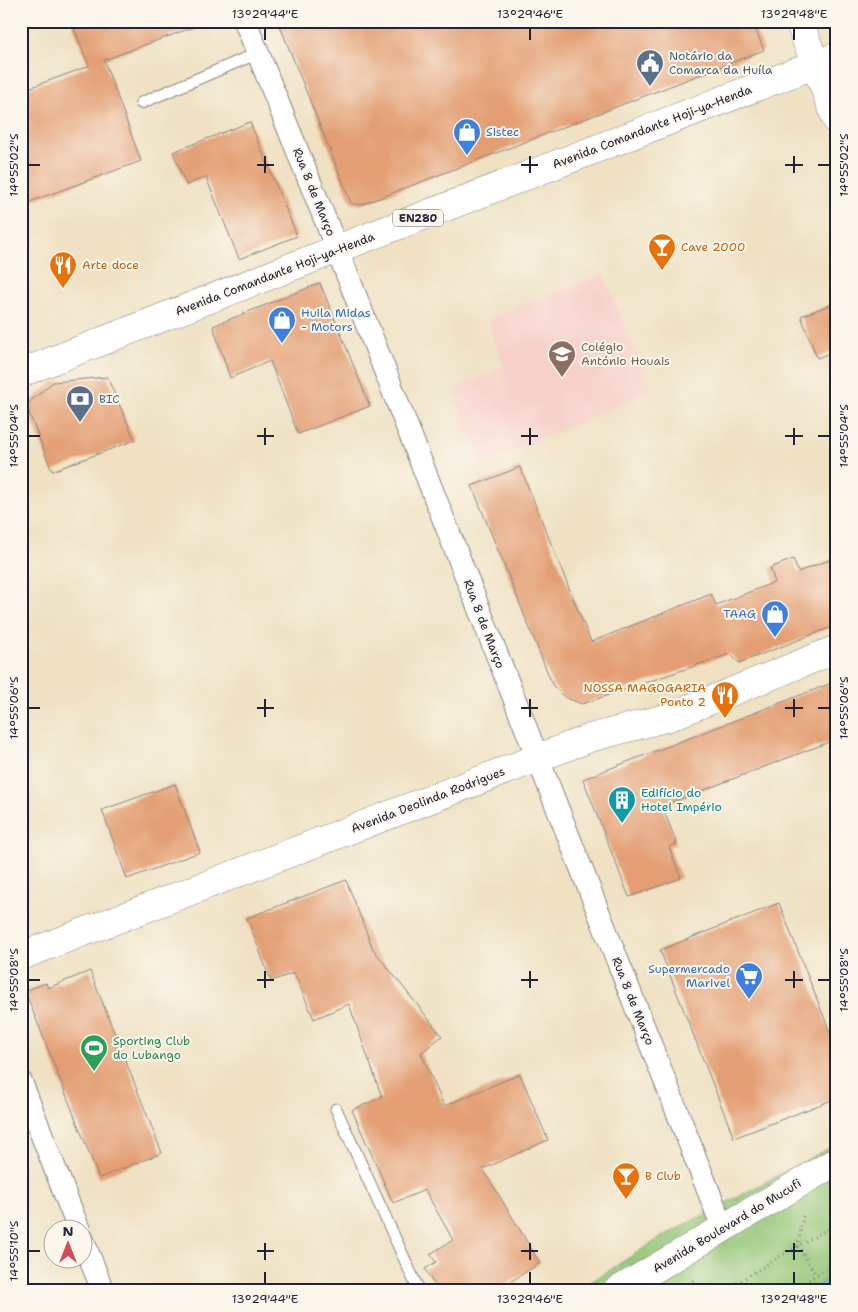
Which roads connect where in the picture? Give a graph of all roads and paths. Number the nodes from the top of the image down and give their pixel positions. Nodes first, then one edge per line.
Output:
1 (245, 21) edge
2 (799, 21) edge
3 (258, 53) junction
4 (826, 60) edge
5 (141, 103) dead end
6 (837, 121) edge
7 (337, 249) junction
8 (21, 373) edge
9 (837, 649) edge
10 (537, 758) junction
11 (21, 956) edge
12 (21, 1082) edge
13 (336, 1109) dead end
14 (837, 1161) edge
15 (804, 1211) dead end
16 (75, 1220) edge
17 (837, 1224) edge
18 (723, 1228) junction
19 (798, 1246) junction
20 (837, 1260) edge
21 (92, 1263) edge
22 (816, 1275) junction
23 (103, 1291) edge
24 (419, 1291) edge
25 (617, 1291) edge
26 (724, 1291) edge
27 (792, 1291) edge

1 - 3 street, Rua 8 de Março
2 - 4 street
3 - 5 lane
3 - 7 street, Rua 8 de Março
4 - 6 street
4 - 7 street, Avenida Comandante Hoji-ya-Henda / EN280
7 - 8 street, Avenida Comandante Hoji-ya-Henda / EN280
7 - 10 street, Rua 8 de Março
9 - 10 street, Avenida Deolinda Rodrigues
10 - 11 street, Avenida Deolinda Rodrigues
10 - 18 street, Rua 8 de Março
12 - 16 street
13 - 24 lane
14 - 18 street, Avenida Boulevard do Mucufi
15 - 19 path
17 - 19 path
18 - 25 street, Avenida Boulevard do Mucufi
19 - 22 path
19 - 26 path
20 - 22 path
21 - 23 street
22 - 27 path

